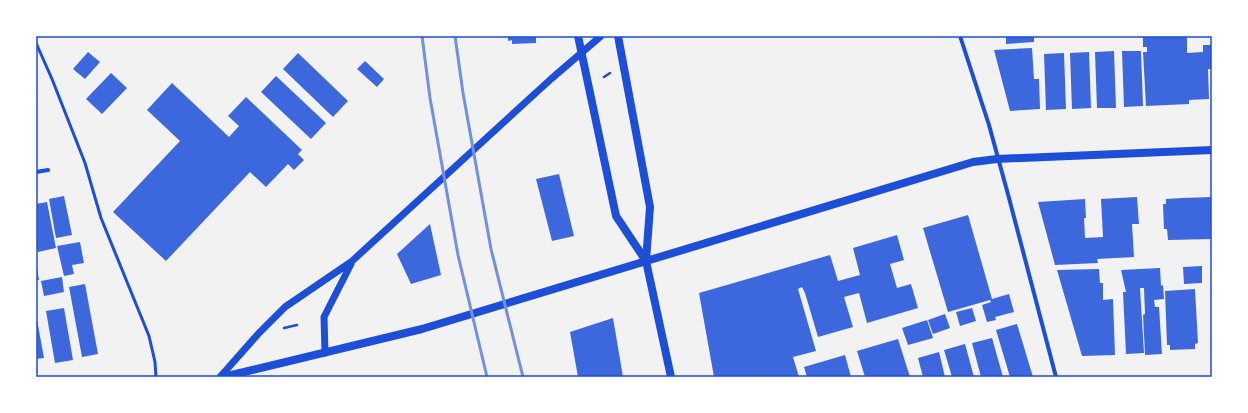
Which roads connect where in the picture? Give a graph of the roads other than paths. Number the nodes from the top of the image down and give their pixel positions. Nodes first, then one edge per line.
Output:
1 (578, 36) edge
2 (601, 36) edge
3 (618, 36) edge
4 (960, 36) edge
5 (36, 42) edge
6 (581, 53) junction
7 (1212, 150) edge
8 (998, 159) junction
9 (48, 170) dead end
10 (36, 172) edge
11 (646, 261) junction
12 (351, 262) junction
13 (325, 353) junction
14 (156, 377) edge
15 (220, 377) edge
16 (223, 377) edge
17 (671, 377) edge
18 (1056, 377) edge

1 - 6 main road
2 - 6 street
3 - 11 main road
4 - 8 street
5 - 14 lane
6 - 11 main road
6 - 12 street
7 - 8 main road
8 - 11 main road
8 - 18 street
9 - 10 street
11 - 13 main road
11 - 17 main road
12 - 13 street
12 - 15 street
13 - 16 main road

